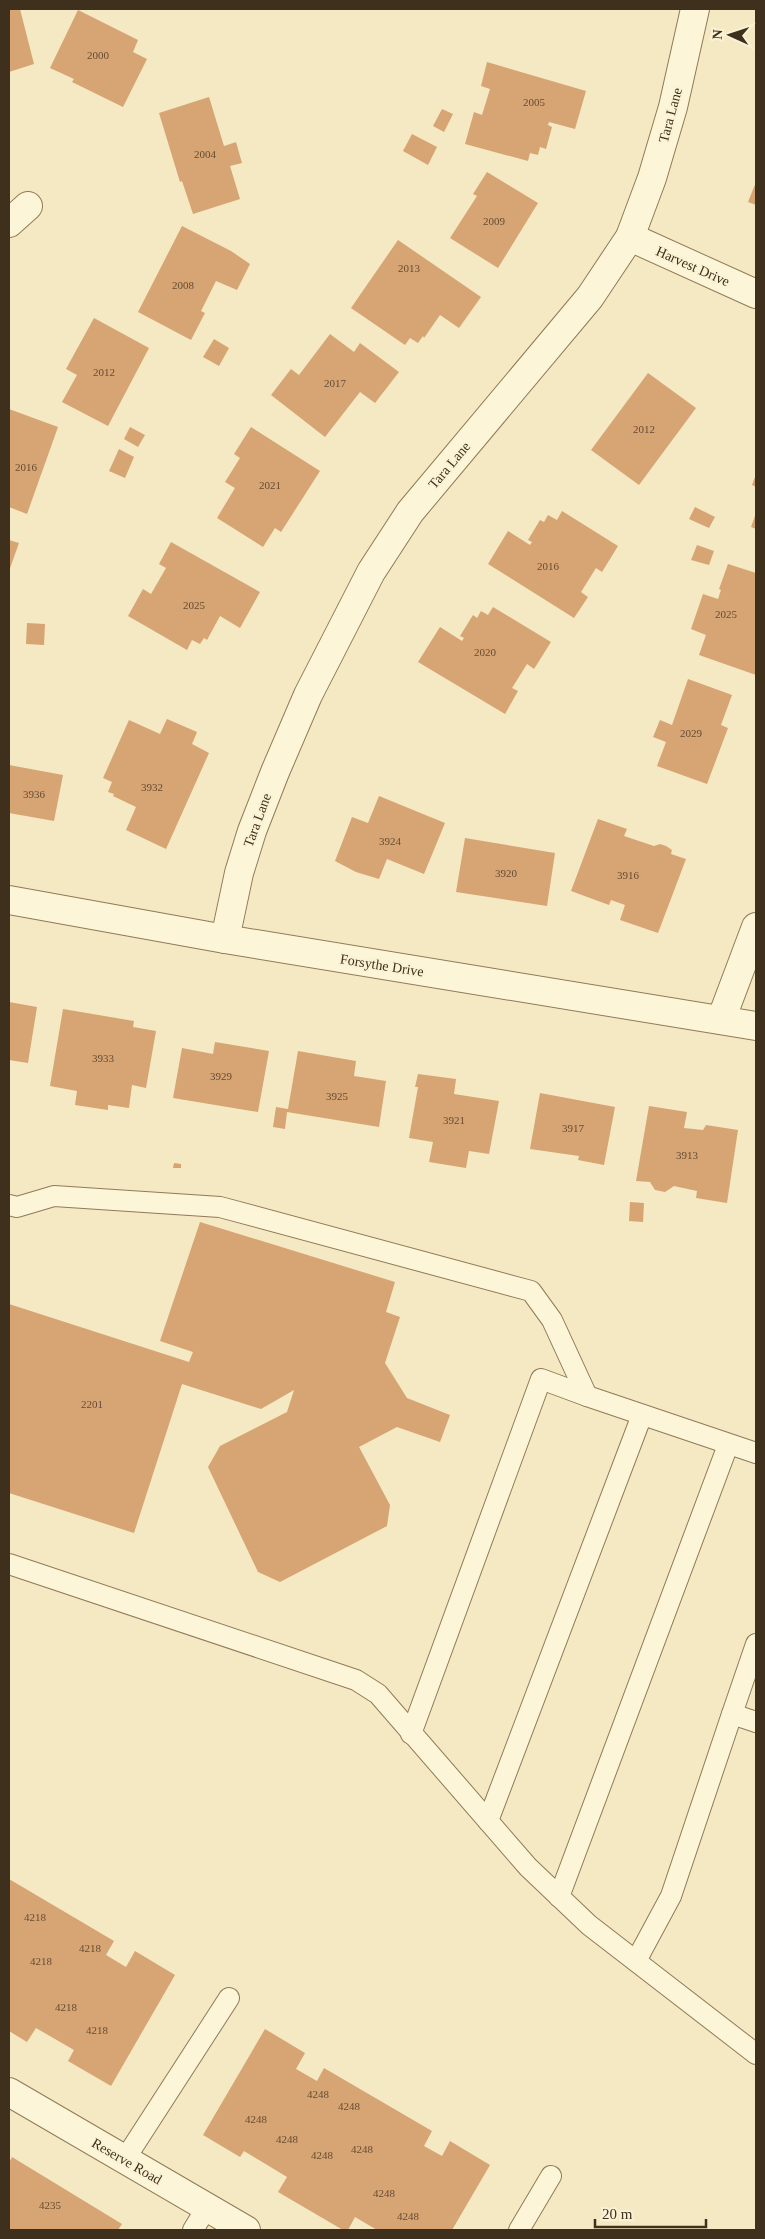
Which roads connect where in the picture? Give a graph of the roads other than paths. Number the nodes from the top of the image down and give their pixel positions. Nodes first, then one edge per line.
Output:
1 (695, 9) edge
2 (630, 237) junction
3 (756, 294) edge
4 (9, 900) edge
5 (756, 927) edge
6 (225, 939) junction
7 (722, 1020) junction
8 (756, 1026) edge
9 (12, 1207) edge
10 (587, 1396) junction
11 (642, 1415) junction
12 (728, 1445) junction
13 (756, 1453) edge
14 (9, 1564) edge
15 (756, 1644) edge
16 (732, 1714) junction
17 (756, 1722) edge
18 (412, 1734) junction
19 (488, 1821) junction
20 (559, 1897) junction
21 (636, 1961) junction
22 (229, 1998) dead end
23 (756, 2054) edge
24 (9, 2092) edge
25 (124, 2159) junction
26 (551, 2176) dead end
27 (207, 2208) junction
28 (193, 2230) edge
29 (246, 2230) edge
30 (519, 2230) edge

1 - 2 street, Tara Lane
2 - 3 street, Harvest Drive
2 - 6 street, Tara Lane
4 - 6 street, Forsythe Drive
5 - 7 street
6 - 7 street, Forsythe Drive
7 - 8 street, Forsythe Drive
9 - 10 lane
10 - 11 lane
10 - 18 lane
11 - 12 lane
11 - 19 lane
12 - 13 lane
12 - 20 lane
14 - 18 lane
15 - 16 lane
16 - 17 lane
16 - 21 lane
18 - 19 lane
19 - 20 lane
20 - 21 lane
21 - 23 lane
22 - 25 lane
24 - 25 street, Reserve Road
25 - 27 street, Reserve Road
26 - 30 lane
27 - 28 lane
27 - 29 street, Reserve Road

